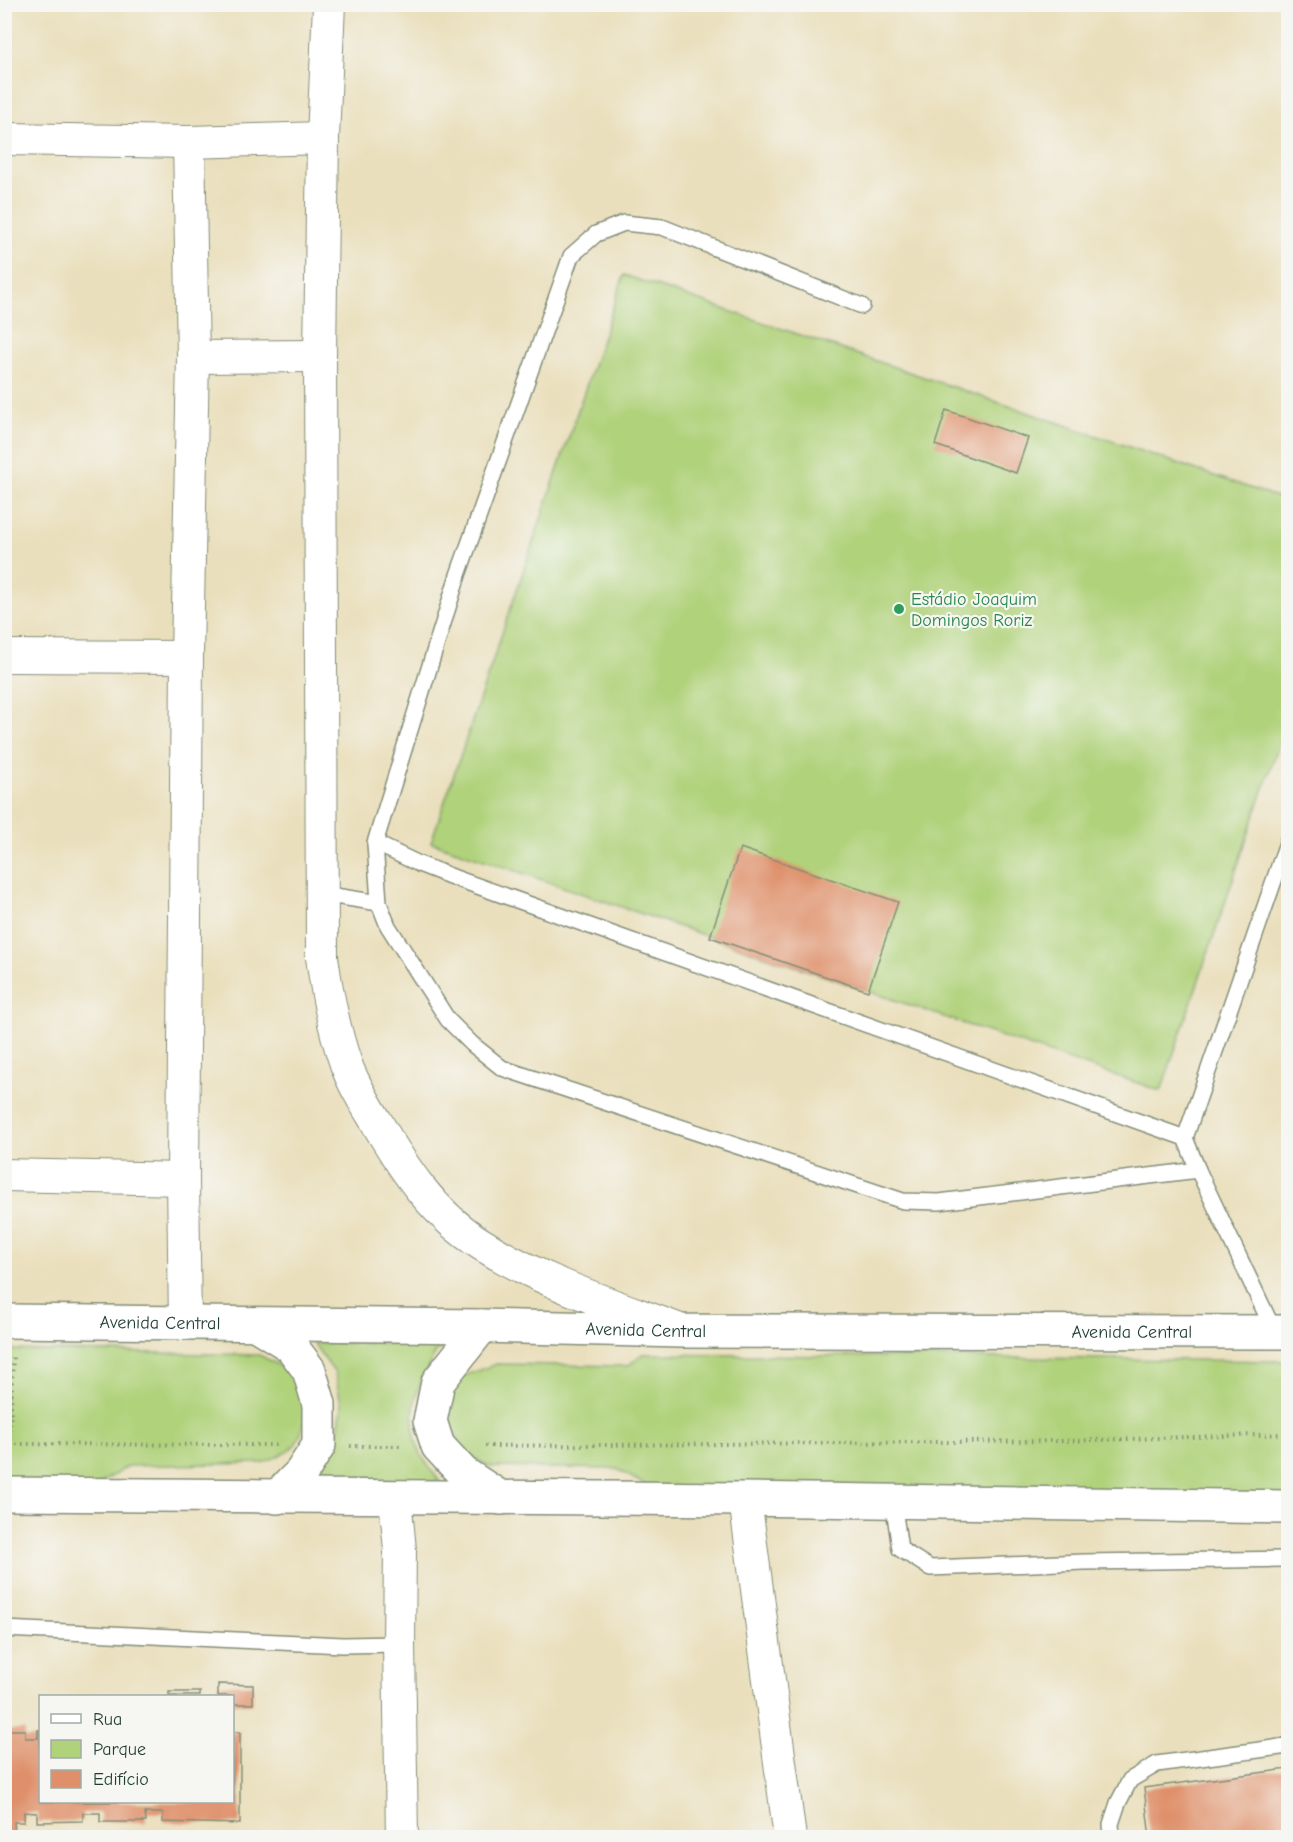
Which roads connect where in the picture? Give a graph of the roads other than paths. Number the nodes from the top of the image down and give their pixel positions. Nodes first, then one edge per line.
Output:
1 (329, 4) edge
2 (323, 138) junction
3 (4, 139) edge
4 (189, 142) junction
5 (862, 306) dead end
6 (320, 356) junction
7 (193, 357) junction
8 (4, 656) edge
9 (187, 657) junction
10 (1288, 840) edge
11 (375, 843) junction
12 (322, 894) junction
13 (379, 903) junction
14 (1185, 1138) junction
15 (1198, 1170) junction
16 (4, 1175) edge
17 (183, 1179) junction
18 (4, 1321) edge
19 (185, 1324) junction
20 (257, 1324) junction
21 (482, 1326) junction
22 (681, 1331) junction
23 (1281, 1331) edge
24 (4, 1494) edge
25 (277, 1497) junction
26 (395, 1498) junction
27 (501, 1498) junction
28 (745, 1499) junction
29 (893, 1501) junction
30 (1288, 1507) edge
31 (1288, 1559) edge
32 (4, 1629) edge
33 (399, 1644) junction
34 (1288, 1746) edge
35 (402, 1838) edge
36 (790, 1838) edge
37 (1112, 1838) edge

1 - 2 street
2 - 4 street
2 - 6 street
3 - 4 street
4 - 7 street
5 - 11 lane
6 - 7 street
6 - 12 street
7 - 9 street
8 - 9 street
9 - 17 street
10 - 14 lane
11 - 13 lane
11 - 14 lane
12 - 13 lane
12 - 22 street
13 - 15 lane
14 - 15 lane
15 - 23 lane
16 - 17 street
17 - 19 street
18 - 19 main road, Avenida Central
19 - 20 main road, Avenida Central
20 - 21 main road, Avenida Central
20 - 25 main road
21 - 22 main road, Avenida Central
21 - 27 main road
22 - 23 main road, Avenida Central
24 - 25 main road
25 - 26 main road
26 - 27 main road
26 - 33 street
27 - 28 main road
28 - 29 main road
28 - 36 street
29 - 30 main road
29 - 31 lane
32 - 33 lane
33 - 35 street
34 - 37 lane

